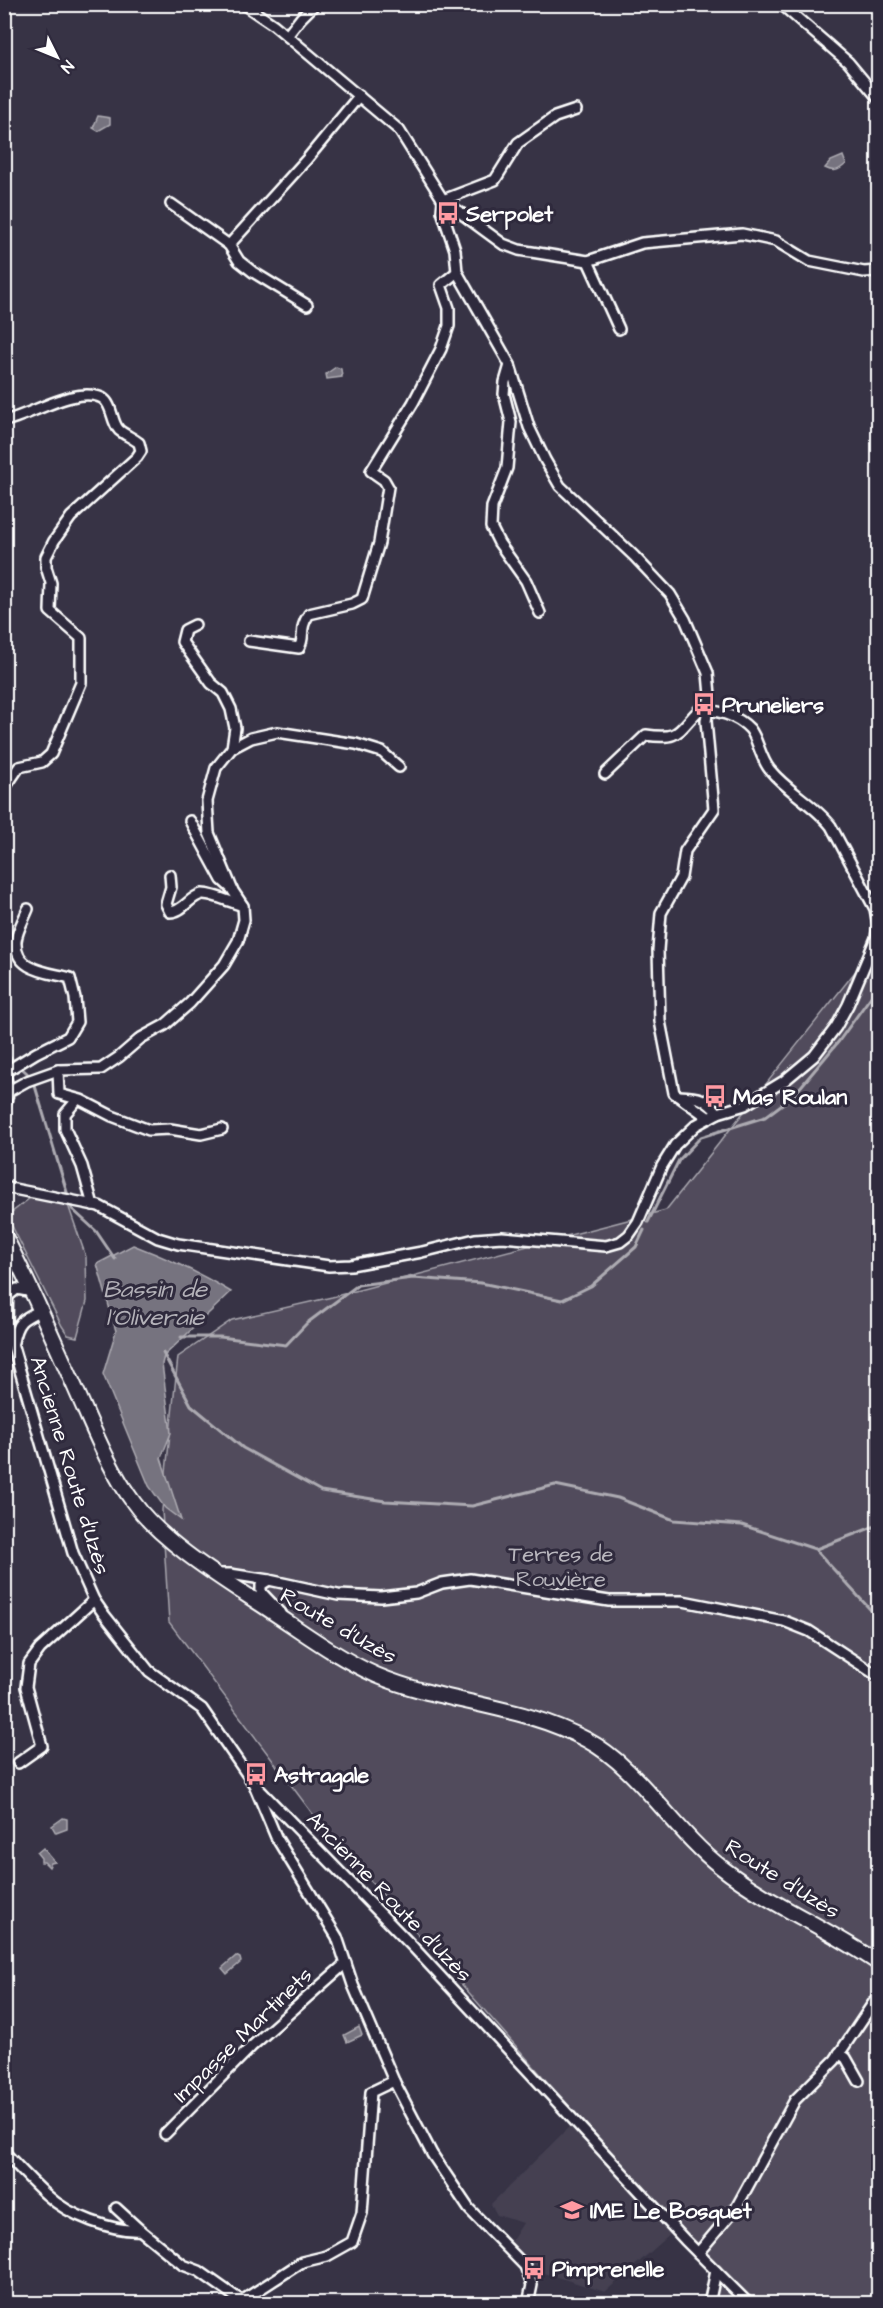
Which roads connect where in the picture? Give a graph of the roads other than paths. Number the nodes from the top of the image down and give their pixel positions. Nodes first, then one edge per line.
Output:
1 (243, 4) edge
2 (315, 4) edge
3 (781, 4) edge
4 (287, 36) junction
5 (359, 96) junction
6 (879, 98) edge
7 (576, 110) dead end
8 (442, 200) junction
9 (171, 204) dead end
10 (228, 246) junction
11 (588, 261) junction
12 (879, 271) edge
13 (458, 272) junction
14 (307, 305) dead end
15 (619, 329) dead end
16 (510, 365) junction
17 (4, 421) edge
18 (540, 613) dead end
19 (195, 626) dead end
20 (249, 641) dead end
21 (707, 709) junction
22 (232, 748) junction
23 (399, 767) dead end
24 (605, 774) dead end
25 (4, 789) edge
26 (190, 821) dead end
27 (170, 875) dead end
28 (234, 891) junction
29 (243, 906) junction
30 (28, 909) dead end
31 (58, 1070) junction
32 (5, 1071) edge
33 (9, 1091) junction
34 (77, 1100) junction
35 (4, 1108) edge
36 (714, 1116) junction
37 (222, 1129) dead end
38 (4, 1187) edge
39 (93, 1205) junction
40 (4, 1235) edge
41 (4, 1242) edge
42 (33, 1292) junction
43 (8, 1296) junction
44 (7, 1309) junction
45 (41, 1310) junction
46 (26, 1318) junction
47 (6, 1329) edge
48 (12, 1344) junction
49 (217, 1574) junction
50 (252, 1578) junction
51 (269, 1580) junction
52 (240, 1590) junction
53 (94, 1600) junction
54 (293, 1625) junction
55 (879, 1676) edge
56 (18, 1763) dead end
57 (253, 1783) junction
58 (346, 1963) junction
59 (879, 1963) edge
60 (879, 1996) edge
61 (839, 2053) junction
62 (394, 2081) junction
63 (858, 2081) dead end
64 (165, 2134) dead end
65 (4, 2152) edge
66 (116, 2208) dead end
67 (140, 2230) junction
68 (698, 2253) junction
69 (716, 2271) junction
70 (240, 2302) edge
71 (528, 2304) edge
72 (709, 2304) edge
73 (749, 2304) edge

1 - 4 street
2 - 4 street
3 - 6 street
4 - 5 street
5 - 8 street
5 - 10 street
7 - 8 street
8 - 11 street
8 - 13 street
9 - 10 street
10 - 14 street
11 - 12 street
11 - 15 street
13 - 16 street
13 - 20 street
16 - 18 street
16 - 21 street
17 - 25 street
19 - 22 street
21 - 24 street
21 - 36 street
21 - 36 street
22 - 23 street
22 - 28 street
26 - 28 street
27 - 29 street
28 - 29 street
29 - 31 street
30 - 32 street
31 - 33 street
31 - 34 street
32 - 33 street
33 - 35 street
34 - 37 street
34 - 39 street
36 - 39 street
38 - 39 street
40 - 42 main road, Route d'Uzès
41 - 43 street, Ancienne Route d'Uzès
42 - 43 street
42 - 45 main road, Route d'Uzès
43 - 44 street, Ancienne Route d'Uzès
44 - 46 street
44 - 47 street, Ancienne Route d'Uzès
45 - 46 street
45 - 49 main road, Route d'Uzès
46 - 48 street
47 - 48 street, Ancienne Route d'Uzès
48 - 53 street, Ancienne Route d'Uzès
49 - 50 street
49 - 52 main road, Route d'Uzès
50 - 51 street
50 - 52 street
51 - 52 street
51 - 54 street
51 - 55 street
52 - 54 main road, Route d'Uzès
53 - 56 street
53 - 57 street, Ancienne Route d'Uzès
54 - 59 main road, Route d'Uzès
57 - 58 street
57 - 68 street, Ancienne Route d'Uzès
58 - 62 street
58 - 64 street, Impasse Martinets
60 - 61 street
61 - 63 street
61 - 68 street
62 - 70 street
62 - 71 street
65 - 67 street
66 - 67 street
67 - 70 street
68 - 69 street, Ancienne Route d'Uzès
69 - 72 street
69 - 73 street, Ancienne Route d'Uzès

